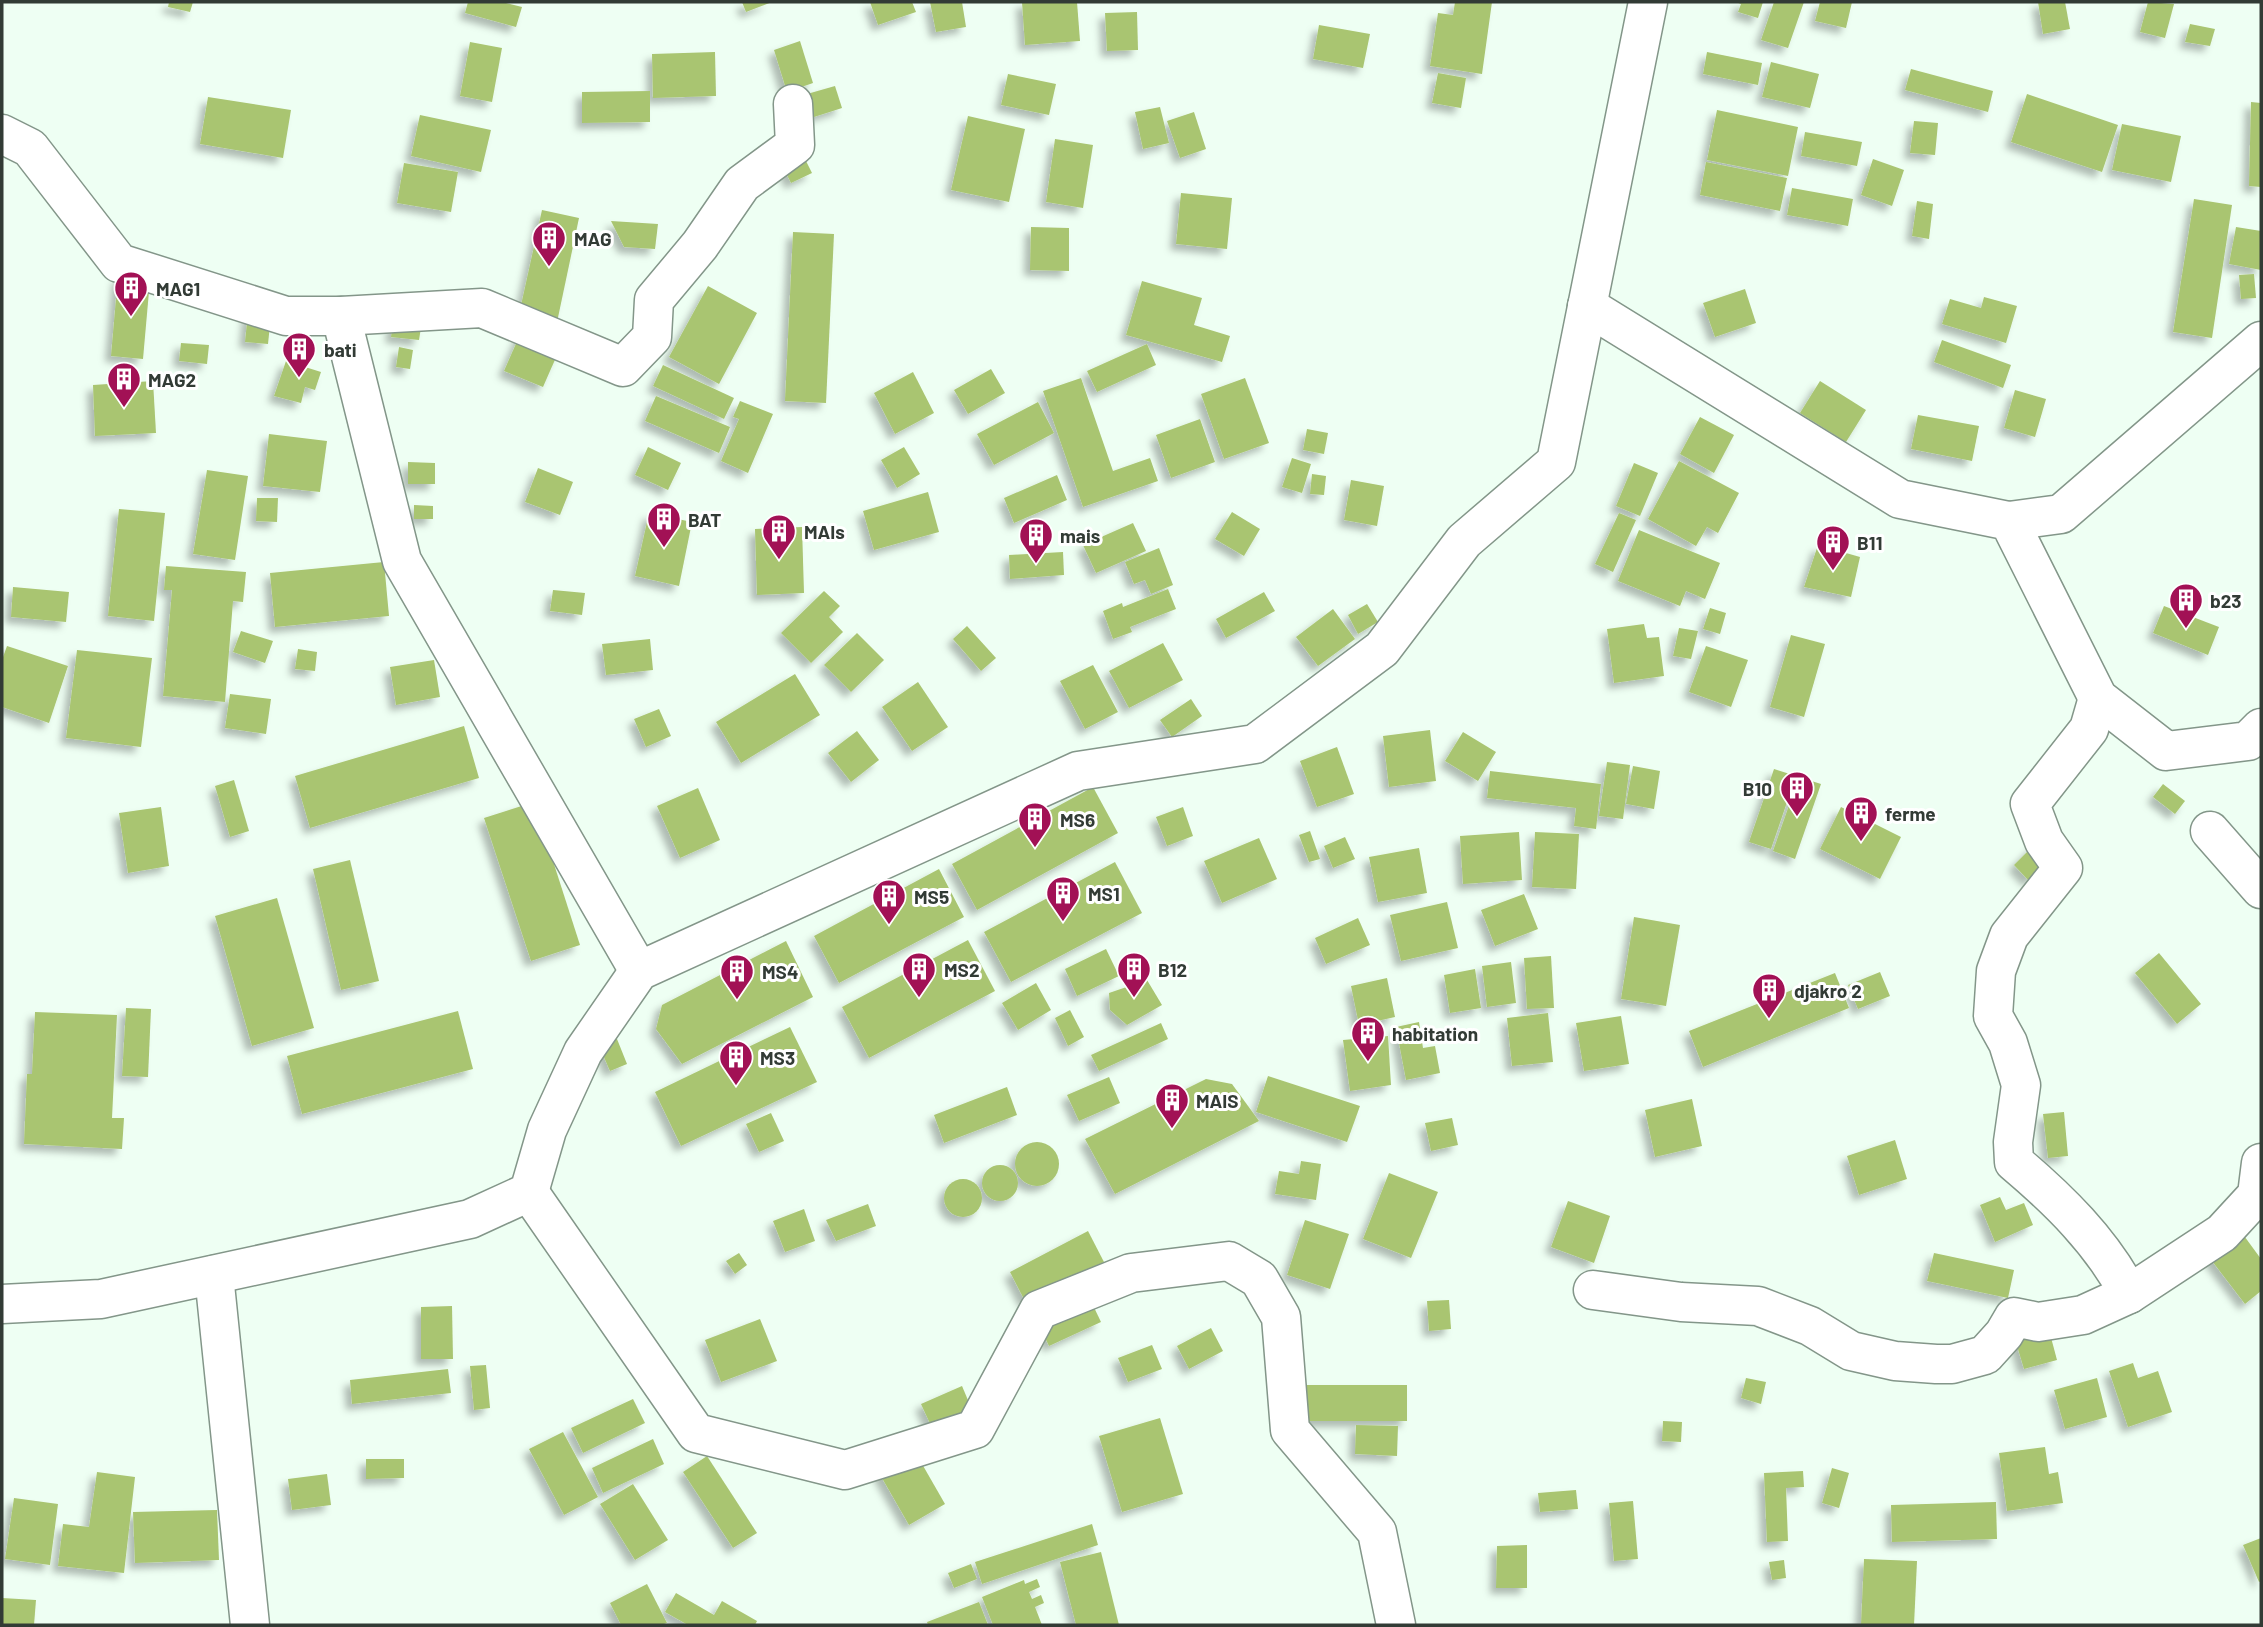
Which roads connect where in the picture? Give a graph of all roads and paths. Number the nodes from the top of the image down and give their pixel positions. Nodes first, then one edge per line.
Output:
1 (1648, 2) edge
2 (793, 104) dead end
3 (2, 134) edge
4 (1587, 306) junction
5 (341, 317) junction
6 (2261, 341) edge
7 (2009, 521) junction
8 (2098, 698) junction
9 (2261, 728) edge
10 (2210, 831) dead end
11 (2261, 889) edge
12 (639, 971) junction
13 (2261, 1163) edge
14 (529, 1192) junction
15 (214, 1275) junction
16 (1593, 1290) dead end
17 (2129, 1294) junction
18 (2, 1304) edge
19 (250, 1625) edge
20 (1395, 1625) edge

1 - 4 street
2 - 5 street
3 - 5 street
4 - 7 street
4 - 12 street
5 - 12 street
6 - 7 street
7 - 8 street
8 - 9 street
8 - 17 street
10 - 11 street
12 - 14 street
13 - 17 street
14 - 15 street
14 - 20 street
15 - 18 street
15 - 19 street
16 - 17 street

